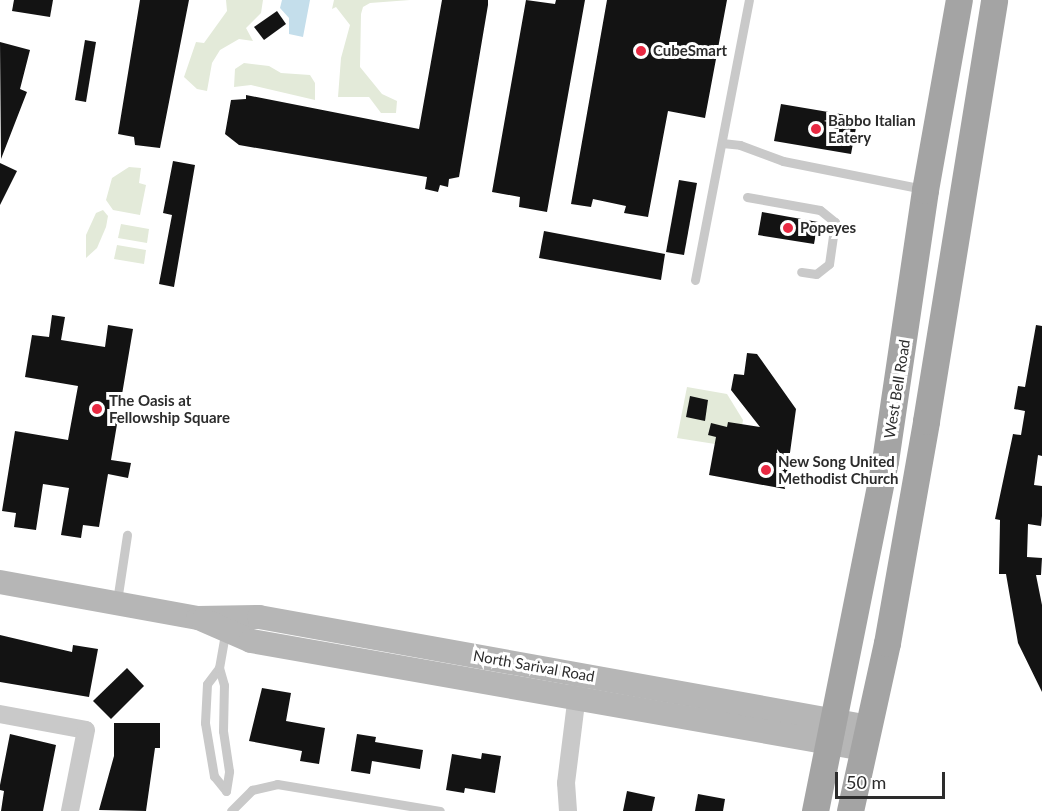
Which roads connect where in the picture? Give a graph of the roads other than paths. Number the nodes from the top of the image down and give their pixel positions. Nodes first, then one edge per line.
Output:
1 (749, 0) edge
2 (959, 0) edge
3 (994, 0) edge
4 (722, 143) junction
5 (925, 190) junction
6 (747, 197) dead end
7 (801, 272) dead end
8 (695, 280) dead end
9 (907, 324) junction
10 (942, 328) junction
11 (128, 535) dead end
12 (0, 582) edge
13 (116, 604) junction
14 (227, 623) junction
15 (219, 668) junction
16 (580, 674) junction
17 (577, 700) junction
18 (0, 714) edge
19 (832, 731) junction
20 (867, 738) junction
21 (226, 791) junction
22 (232, 808) edge
23 (70, 811) edge
24 (440, 811) edge
25 (568, 811) edge
26 (815, 811) edge
27 (850, 811) edge

1 - 4 lane
2 - 5 main road, West Bell Road
3 - 10 main road
4 - 5 lane
4 - 8 lane
5 - 9 main road, West Bell Road
6 - 7 lane
9 - 10 main road
9 - 19 main road, West Bell Road
10 - 20 main road
11 - 13 lane
12 - 13 main road, North Sarival Road
13 - 14 main road, North Sarival Road
14 - 15 lane
14 - 16 main road, North Sarival Road
14 - 17 main road, North Sarival Road
15 - 21 lane
15 - 21 lane
16 - 17 street
16 - 19 main road, North Sarival Road
17 - 19 main road, North Sarival Road
17 - 25 street
18 - 23 street
19 - 20 main road, North Sarival Road
19 - 26 main road, West Bell Road
20 - 27 main road
21 - 22 lane
22 - 24 lane

